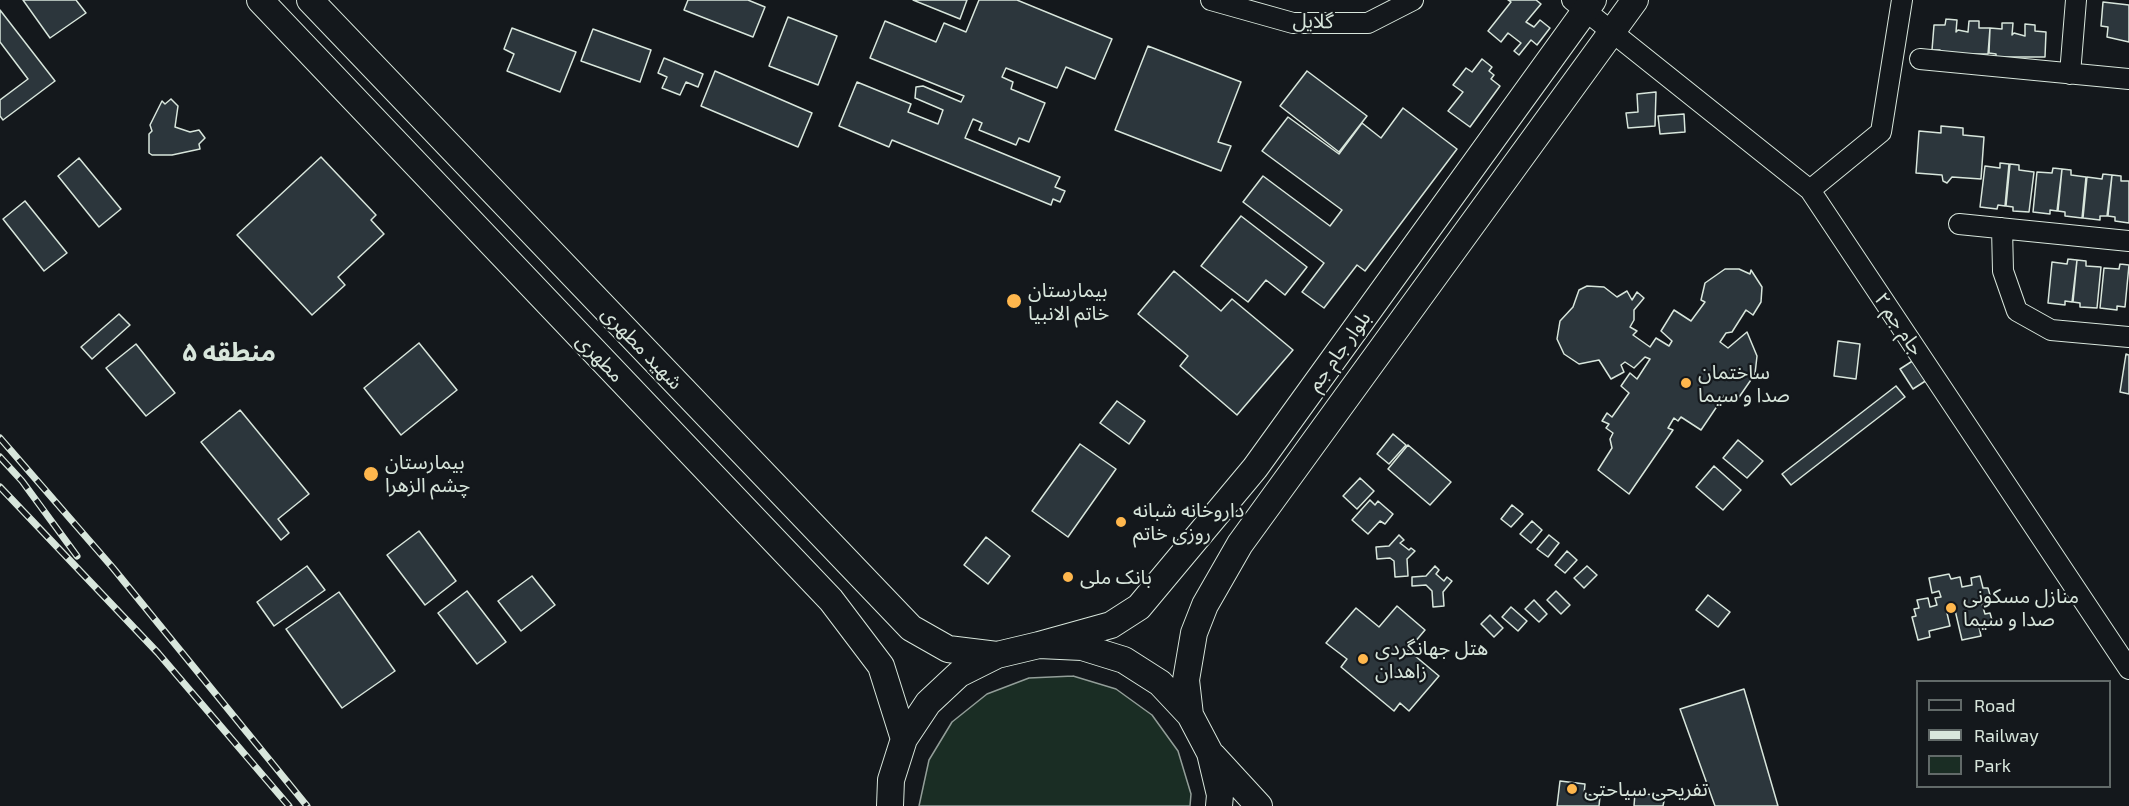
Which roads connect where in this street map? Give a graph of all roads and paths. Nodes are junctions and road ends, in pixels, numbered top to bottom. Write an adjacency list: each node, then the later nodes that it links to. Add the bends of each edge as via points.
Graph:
1 (260, 0): 22 (main road, مطهری, via 831,600 881,666)
2 (310, 0): 19 (main road, شهید مطهری, via 911,628 948,650)
3 (1211, 0): 4 (street, گلایل, via 1293,23 1368,23)
4 (1413, 0)
5 (1635, 0): 9 (main road, بلوار جام جم)
6 (1902, 0): 13 (street, via 1881,132)
7 (2076, 0): 11 (street)
8 (1583, 4): 9 (street, جام جم ۲); 18 (main road, بلوار جام جم, via 1255,468 1139,607 1111,625)
9 (1611, 31): 13 (street, جام جم ۲); 21 (main road, بلوار جام جم, via 1240,544 1205,605 1194,633 1186,680)
10 (1920, 59): 11 (street)
11 (2070, 74): 12 (street)
12 (2129, 79)
13 (1810, 190): 20 (street, جام جم ۲)
14 (1959, 224): 15 (street)
15 (2002, 228): 16 (street); 17 (street, via 2003,271 2018,311 2050,330)
16 (2129, 241)
17 (2129, 337)
18 (1039, 645): 19 (main road); 21 (main road, via 1082,647 1124,660 1160,683)
19 (998, 655): 22 (main road, via 959,674 928,703)
20 (2129, 669)
21 (1190, 715): 23 (main road)
22 (904, 739): 24 (main road, via 891,780)
23 (1210, 753): 25 (main road); 26 (main road)
24 (890, 806)
25 (1219, 806)
26 (1259, 806)

